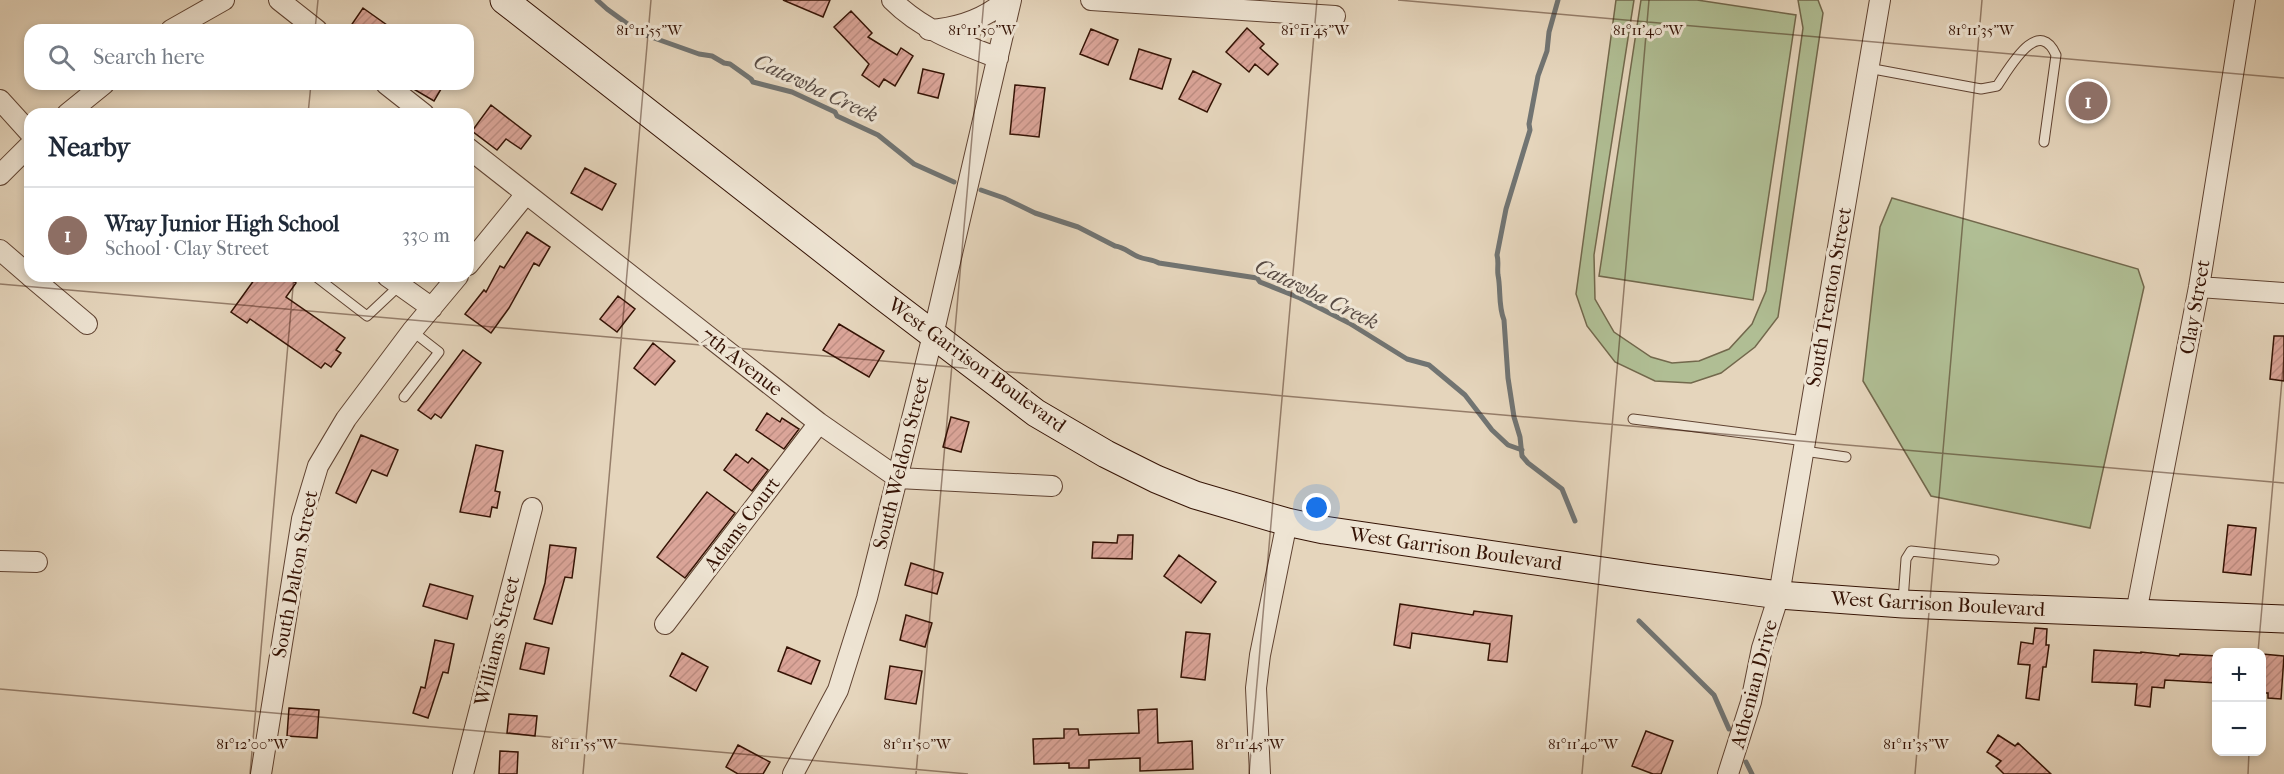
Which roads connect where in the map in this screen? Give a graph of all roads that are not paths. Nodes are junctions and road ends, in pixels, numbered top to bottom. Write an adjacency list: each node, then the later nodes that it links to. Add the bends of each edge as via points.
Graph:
1 (224, 0): 11 (street)
2 (279, 0): 12 (street)
3 (504, 0): 40 (main road, West Garrison Boulevard)
4 (892, 0): 13 (street)
5 (1006, 0): 13 (street, via 971,21)
6 (1011, 0): 14 (street, South Weldon Street)
7 (1091, 0): 10 (street)
8 (1880, 0): 15 (street, South Trenton Street)
9 (2246, 0): 35 (street, Clay Street)
10 (1335, 16)
11 (182, 24)
12 (309, 24)
13 (929, 30): 14 (street)
14 (998, 58): 40 (street, South Weldon Street)
15 (1868, 68): 22 (lane, via 1981,89 1997,86 2031,42 2044,41 2056,55); 44 (street, South Trenton Street)
16 (97, 90): 19 (street)
17 (394, 90): 20 (street)
18 (0, 100): 21 (street)
19 (74, 108)
20 (416, 108)
21 (24, 126)
22 (2044, 142)
23 (24, 151): 25 (street)
24 (474, 153): 26 (street, 7th Avenue)
25 (0, 175)
26 (526, 194): 28 (street); 43 (street, 7th Avenue)
27 (0, 250): 29 (street)
28 (474, 257)
29 (24, 271)
30 (37, 282): 38 (street)
31 (323, 282): 32 (lane, via 367,316)
32 (392, 282)
33 (397, 282): 37 (street)
34 (454, 282): 37 (street, South Dalton Street)
35 (2199, 287): 36 (street); 55 (street, Clay Street)
36 (2284, 293)
37 (432, 308): 39 (street, South Dalton Street)
38 (87, 324)
39 (412, 331): 41 (lane, via 439,352); 58 (street, South Dalton Street, via 346,419 318,466 302,519)
40 (933, 335): 46 (street, South Weldon Street); 49 (main road, West Garrison Boulevard, via 1036,413 1106,454 1195,495)
41 (404, 397)
42 (1633, 419): 44 (lane)
43 (819, 423): 46 (street, 7th Avenue); 57 (street, Adams Court)
44 (1804, 446): 45 (lane); 53 (street, South Trenton Street)
45 (1846, 457)
46 (898, 478): 47 (street); 60 (street, South Weldon Street, via 838,690)
47 (1052, 486)
48 (532, 508): 59 (street, Williams Street)
49 (1287, 522): 53 (main road, West Garrison Boulevard); 61 (street, via 1256,688)
50 (1994, 560): 54 (lane, via 1911,550 1906,559)
51 (0, 561): 52 (street)
52 (37, 562)
53 (1779, 595): 54 (main road, West Garrison Boulevard); 62 (street, Athenian Drive)
54 (1903, 604): 55 (main road, West Garrison Boulevard)
55 (2136, 613): 56 (main road, West Garrison Boulevard)
56 (2284, 619)
57 (665, 624)
58 (261, 774)
59 (463, 774)
60 (793, 774)
61 (1260, 774)
62 (1728, 774)

